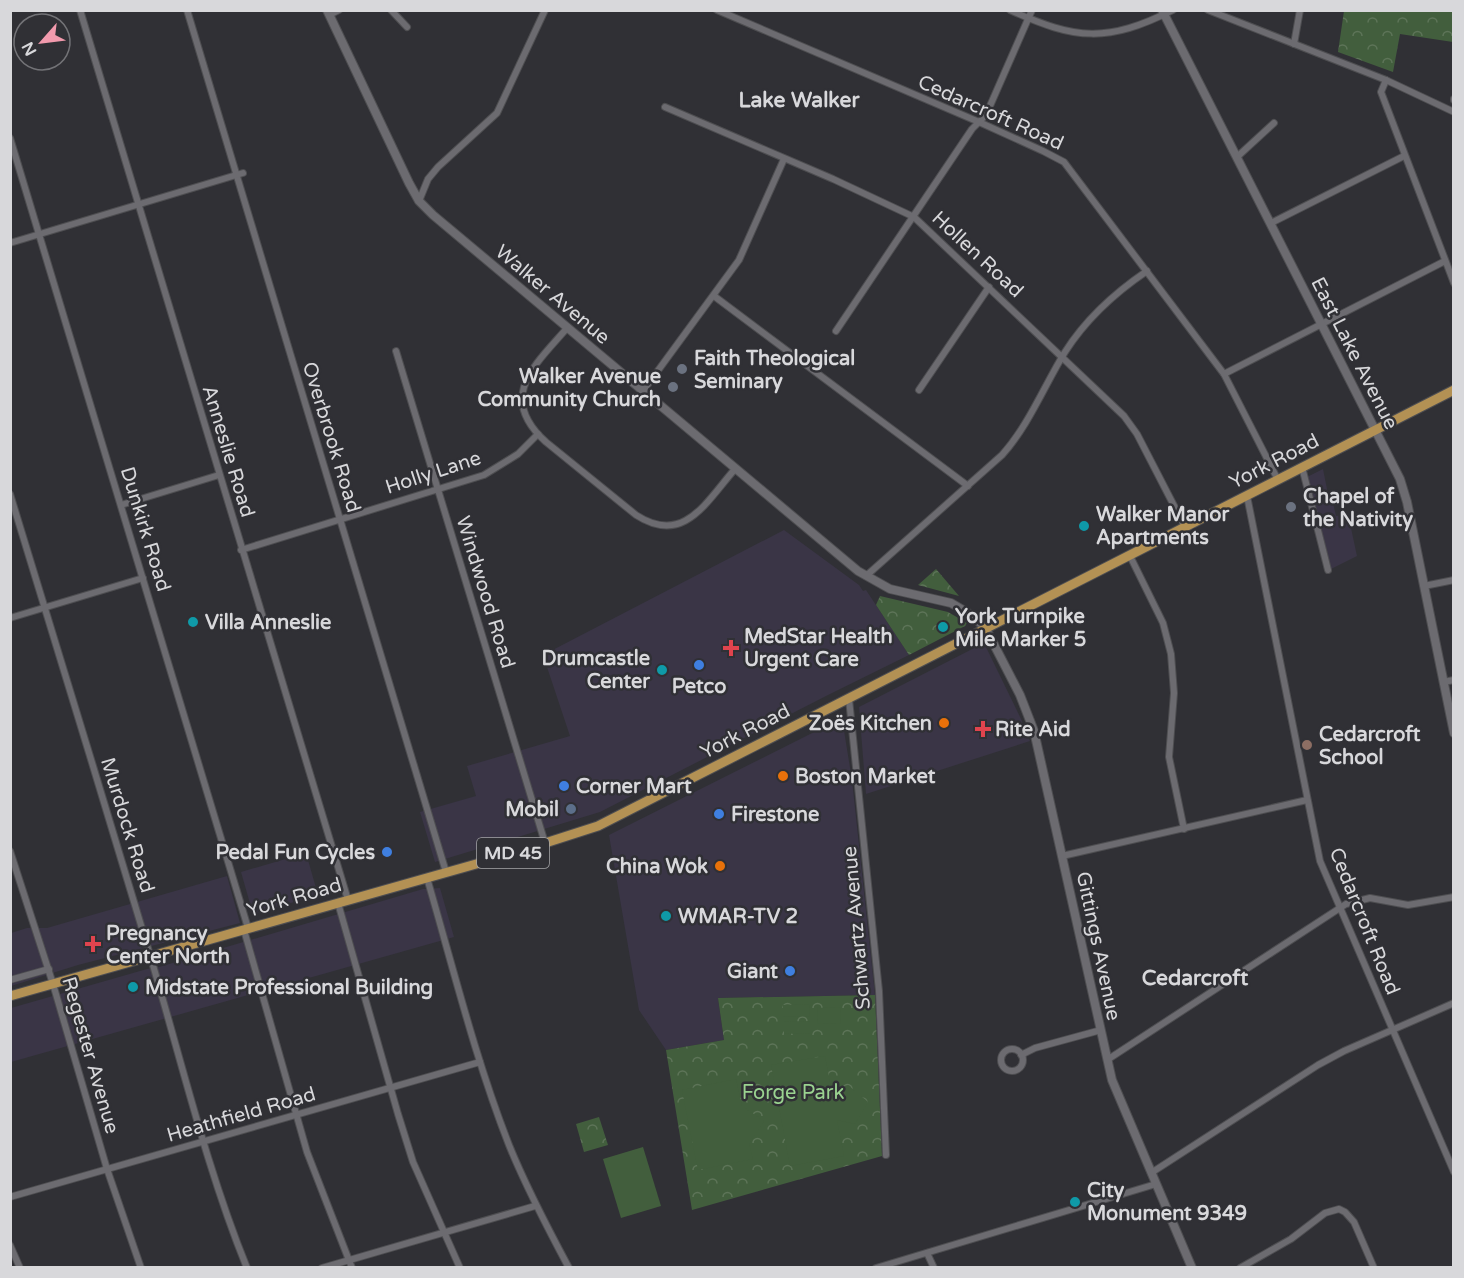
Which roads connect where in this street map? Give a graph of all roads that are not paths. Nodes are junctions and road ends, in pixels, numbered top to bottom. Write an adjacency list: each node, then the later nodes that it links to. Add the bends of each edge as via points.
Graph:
1 (80, 10): 29 (street, Anneslie Road)
2 (187, 10): 27 (street, Overbrook Road)
3 (339, 10): 12 (street)
4 (391, 10): 15 (street)
5 (544, 10): 28 (street, via 496,113 438,167 425,184)
6 (717, 10): 20 (street, Cedarcroft Road)
7 (1010, 10): 14 (street)
8 (1032, 10): 14 (street)
9 (1173, 10): 13 (street)
10 (1208, 10): 16 (street)
11 (1300, 10): 16 (street)
12 (328, 13): 28 (street, Walker Avenue)
13 (1163, 13): 14 (street, via 1116,32 1088,34 1059,30); 24 (street, East Lake Avenue)
14 (1028, 18): 20 (street, via 986,115)
15 (407, 27)
16 (1294, 44): 17 (street)
17 (1386, 80): 19 (street); 23 (street, via 1381,92)
18 (665, 107): 25 (street, Hollen Road)
19 (1454, 112)
20 (979, 122): 30 (street); 35 (street, Cedarcroft Road, via 1064,162)
21 (1274, 123): 24 (street)
22 (10, 138): 32 (street, Dunkirk Road)
23 (1404, 156): 31 (street); 34 (street)
24 (1237, 157): 31 (street, East Lake Avenue)
25 (784, 159): 30 (street, Hollen Road); 38 (street, via 746,248)
26 (243, 173): 27 (street)
27 (235, 175): 29 (street); 59 (street, Overbrook Road)
28 (419, 201): 40 (street, Walker Avenue)
29 (138, 205): 32 (street); 52 (street, Anneslie Road)
30 (914, 217): 37 (street, Hollen Road); 41 (street)
31 (1271, 223): 39 (street, East Lake Avenue)
32 (40, 234): 33 (street); 58 (street, Dunkirk Road)
33 (10, 243)
34 (1445, 261): 36 (street); 39 (street)
35 (1148, 271): 43 (street, via 1103,306); 44 (street, Cedarcroft Road)
36 (1454, 283)
37 (989, 287): 43 (street, Hollen Road); 45 (street)
38 (714, 296): 46 (street); 54 (street)
39 (1322, 324): 44 (street); 48 (street, East Lake Avenue)
40 (568, 327): 46 (street, Walker Avenue); 49 (street, via 536,365 522,391 525,414)
41 (836, 331)
42 (396, 351): 55 (street, Windwood Road)
43 (1062, 357): 54 (street, via 1012,443); 60 (street, Hollen Road, via 1134,429)
44 (1224, 374): 53 (street, Cedarcroft Road)
45 (919, 390)
46 (643, 392): 51 (street, Walker Avenue)
47 (1452, 395): 48 (main road, York Road)
48 (1376, 430): 50 (main road, York Road); 67 (street, East Lake Avenue, via 1404,492)
49 (538, 434): 51 (street, via 636,514 659,525 683,524 694,517); 55 (street, Holly Lane, via 518,454 484,475)
50 (1302, 467): 53 (main road, York Road); 63 (street)
51 (735, 469): 64 (street, Walker Avenue)
52 (219, 475): 58 (street); 61 (street, Anneslie Road)
53 (1278, 480): 57 (main road, York Road)
54 (968, 486): 64 (street)
55 (437, 489): 59 (street, Holly Lane); 77 (street, Windwood Road)
56 (10, 494): 68 (street, Murdock Road)
57 (1247, 496): 60 (main road, York Road); 75 (street, Cedarcroft Road)
58 (121, 505): 65 (street, Dunkirk Road)
59 (340, 520): 61 (street, Holly Lane); 80 (street, Overbrook Road)
60 (1185, 527): 62 (main road, York Road)
61 (242, 550): 85 (street, Anneslie Road)
62 (1130, 556): 70 (main road, York Road); 76 (street, via 1157,608 1171,654 1174,693 1169,757)
63 (1328, 570)
64 (866, 576): 70 (street, Walker Avenue, via 890,589 957,606)
65 (143, 578): 68 (street); 88 (street, Dunkirk Road)
66 (1454, 580): 67 (street)
67 (1424, 586): 72 (street, East Lake Avenue)
68 (45, 608): 69 (street); 89 (street, Murdock Road)
69 (10, 618)
70 (986, 629): 73 (main road, York Road); 79 (street, Gittings Avenue, via 1028,713)
71 (1454, 680): 72 (street)
72 (1443, 682): 74 (street, East Lake Avenue)
73 (849, 699): 77 (main road, York Road / MD 45, via 602,824); 103 (street, Schwartz Avenue, via 879,991)
74 (1454, 733)
75 (1307, 800): 76 (street); 87 (street, Cedarcroft Road, via 1320,861)
76 (1184, 829): 79 (street)
77 (545, 843): 80 (main road, York Road / MD 45)
78 (10, 851): 82 (street, Regester Avenue)
79 (1062, 856): 95 (street, Gittings Avenue)
80 (446, 872): 81 (main road, York Road / MD 45)
81 (427, 878): 85 (main road, York Road / MD 45); 99 (street)
82 (19, 879): 83 (street); 90 (street, Regester Avenue)
83 (10, 880)
84 (1454, 897): 87 (street, via 1408,905 1370,898)
85 (348, 900): 86 (main road, York Road / MD 45)
86 (338, 903): 88 (main road, York Road / MD 45); 100 (street)
87 (1340, 908): 96 (street, Cedarcroft Road); 98 (street)
88 (246, 929): 89 (main road, York Road / MD 45); 101 (street, Dunkirk Road)
89 (150, 956): 92 (main road, York Road / MD 45); 102 (street, Murdock Road)
90 (49, 969): 91 (street); 92 (street, Regester Avenue)
91 (10, 980)
92 (53, 984): 93 (main road, York Road / MD 45); 104 (street, Regester Avenue)
93 (10, 996)
94 (1454, 1003): 96 (street)
95 (1101, 1030): 97 (street); 98 (street, Gittings Avenue)
96 (1392, 1030): 105 (street, Cedarcroft Road); 106 (street, via 1318,1065)
97 (1021, 1055)
98 (1107, 1060): 106 (street, Gittings Avenue)
99 (480, 1062): 100 (street, Heathfield Road); 109 (street, via 508,1143)
100 (390, 1088): 101 (street, Heathfield Road); 110 (street, via 413,1162)
101 (296, 1115): 102 (street, Heathfield Road); 113 (street, Dunkirk Road)
102 (204, 1141): 104 (street, Heathfield Road); 116 (street, Murdock Road)
103 (886, 1155)
104 (107, 1169): 108 (street, Heathfield Road); 115 (street, Regester Avenue)
105 (1454, 1172)
106 (1152, 1173): 107 (street, Gittings Avenue)
107 (1156, 1184): 112 (street); 123 (street, Gittings Avenue)
108 (10, 1197)
109 (536, 1206): 110 (street); 120 (street)
110 (444, 1234): 113 (street); 119 (street)
111 (10, 1245): 114 (street)
112 (927, 1253): 121 (street); 122 (street)
113 (349, 1260): 117 (street); 118 (street, Dunkirk Road)
114 (20, 1268)
115 (141, 1268)
116 (247, 1268)
117 (322, 1268)
118 (352, 1268)
119 (460, 1268)
120 (569, 1268)
121 (876, 1268)
122 (933, 1268)
123 (1192, 1268)
124 (1240, 1268): 125 (street, via 1291,1239 1325,1213 1339,1209 1354,1222)
125 (1374, 1268)

